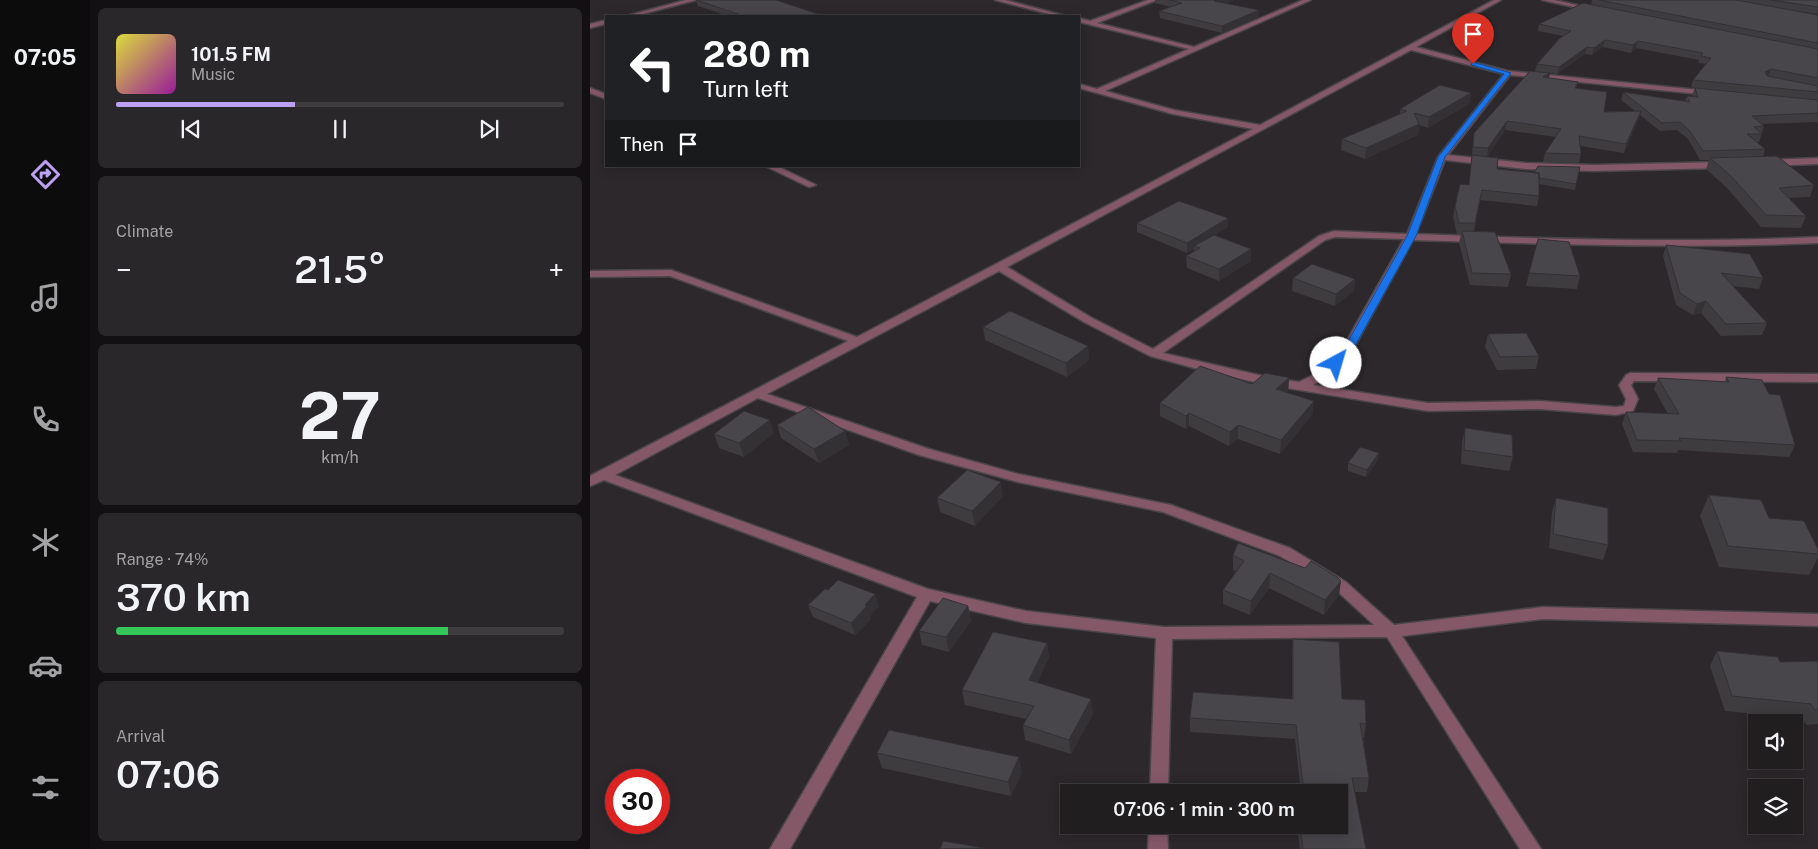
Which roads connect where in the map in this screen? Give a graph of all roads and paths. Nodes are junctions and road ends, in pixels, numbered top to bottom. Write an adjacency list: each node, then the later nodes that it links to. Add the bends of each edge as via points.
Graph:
1 (668, 0): 8 (street)
2 (694, 0): 8 (street)
3 (998, 0): 11 (street)
4 (1154, 0): 14 (street)
5 (1308, 0): 17 (street)
6 (1498, 0): 16 (street)
7 (1545, 0): 9 (street)
8 (680, 3): 10 (street)
9 (1600, 10)
10 (633, 15)
11 (1059, 15)
12 (1080, 20): 14 (street)
13 (605, 22): 15 (street)
14 (1090, 23): 17 (street)
15 (590, 26)
16 (1412, 48): 18 (street); 24 (street)
17 (1194, 49): 21 (street)
18 (1508, 73): 22 (street); 25 (street)
19 (1080, 86): 21 (street)
20 (590, 90): 23 (street)
21 (1098, 91): 24 (street, via 1173,112)
22 (1722, 94)
23 (605, 97)
24 (1261, 128): 33 (street)
25 (1442, 157): 28 (street, via 1526,166 1594,168); 31 (street)
26 (1818, 161): 27 (street)
27 (1759, 163)
28 (1729, 164)
29 (771, 167): 30 (street)
30 (812, 185)
31 (1411, 236): 32 (street, via 1624,244); 36 (street, via 1345,233 1322,238); 38 (street, via 1346,353 1325,373)
32 (1818, 240)
33 (999, 266): 35 (street); 36 (street, via 1088,320)
34 (590, 274): 35 (street, via 671,273)
35 (858, 341): 39 (street)
36 (1154, 354): 38 (street)
37 (1818, 378): 38 (street, via 1630,377 1625,384 1632,399 1629,408 1616,411 1540,405 1428,407)
38 (1301, 386)
39 (756, 394): 40 (street); 43 (street, via 924,452 1018,478 1166,508 1285,552 1341,586)
40 (596, 478): 41 (street)
41 (926, 594): 44 (street, via 1026,617); 47 (street)
42 (1818, 620): 43 (street, via 1543,613)
43 (1390, 631): 44 (street); 49 (street)
44 (1164, 633): 45 (street)
45 (1159, 784)
46 (1158, 834): 48 (street)
47 (780, 849)
48 (1158, 849)
49 (1531, 849)

